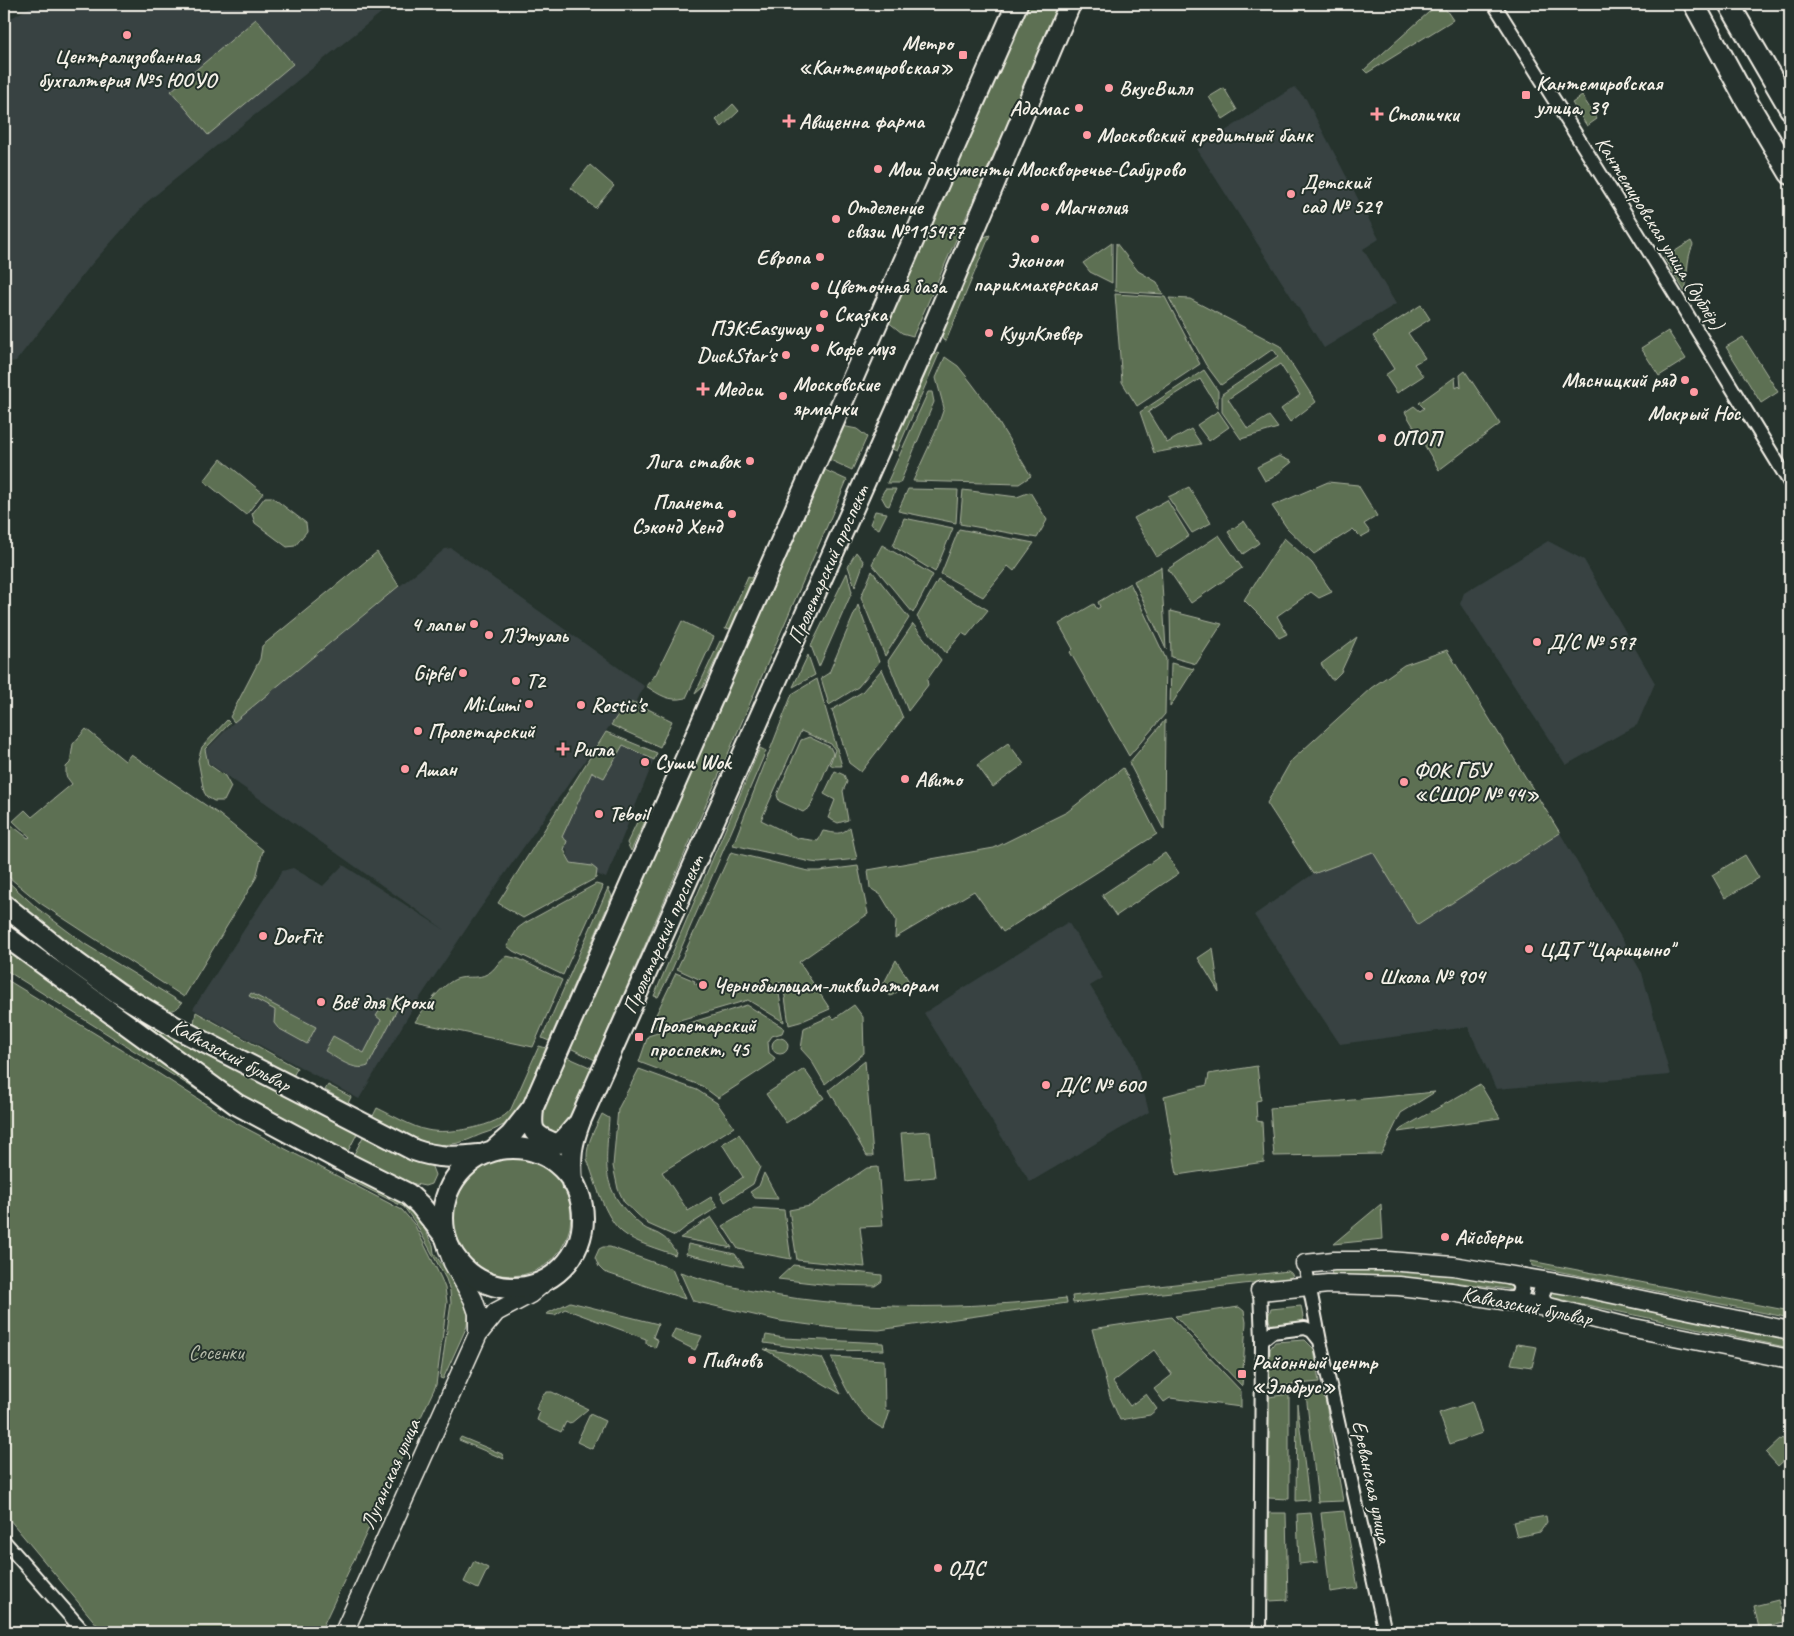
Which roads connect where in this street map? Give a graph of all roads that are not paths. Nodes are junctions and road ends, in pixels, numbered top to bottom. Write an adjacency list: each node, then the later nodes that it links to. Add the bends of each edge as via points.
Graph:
1 (1017, 4): 13 (main road, Пролетарский проспект)
2 (1070, 4): 14 (main road, Пролетарский проспект, via 926,342)
3 (1494, 4): 10 (street, Кантемировская улица (дублёр))
4 (1686, 4): 7 (main road)
5 (1694, 4): 7 (main road)
6 (1729, 4): 8 (main road)
7 (1745, 98): 9 (main road)
8 (1790, 109)
9 (1790, 174)
10 (1790, 483)
11 (4, 905): 15 (main road, Кавказский бульвар, via 67,956 175,1027 414,1150 455,1158)
12 (4, 934): 17 (main road, Кавказский бульвар, via 236,1104 408,1194 420,1205)
13 (533, 1107): 14 (main road, Пролетарский проспект, via 534,1132 554,1144 564,1140); 15 (main road, Пролетарский проспект, via 511,1135)
14 (580, 1121): 16 (main road, Пролетарский проспект, via 572,1142)
15 (487, 1152): 16 (main road, via 517,1149 534,1153 553,1164); 17 (main road, via 466,1165 451,1186 442,1218)
16 (572, 1182): 21 (main road, via 582,1202 583,1229 579,1245 566,1266)
17 (446, 1242): 21 (main road, via 470,1270 488,1281 515,1288); 27 (main road, Луганская улица, via 453,1263 473,1299 478,1314)
18 (1305, 1264): 19 (main road, Кавказский бульвар, via 1388,1261 1453,1266); 22 (street, Ереванская улица)
19 (1510, 1276): 20 (main road, Кавказский бульвар); 24 (street, via 1518,1280 1522,1288 1516,1300)
20 (1555, 1282): 25 (street, via 1546,1284 1541,1296 1544,1304); 26 (main road, Кавказский бульвар)
21 (542, 1284): 27 (main road, Луганская улица, via 496,1312)
22 (1310, 1286): 23 (main road, Кавказский бульвар); 24 (main road, Кавказский бульвар, via 1398,1286); 29 (street, Ереванская улица)
23 (1260, 1291): 28 (street)
24 (1507, 1301): 25 (main road, Кавказский бульвар)
25 (1552, 1308): 30 (main road, Кавказский бульвар, via 1624,1326)
26 (1790, 1331)
27 (478, 1334): 33 (main road, Луганская улица)
28 (1262, 1340): 29 (street, via 1272,1332 1305,1328); 34 (street)
29 (1320, 1341): 35 (street, Ереванская улица)
30 (1790, 1359)
31 (4, 1541): 32 (street)
32 (84, 1632)
33 (344, 1632)
34 (1260, 1632)
35 (1385, 1632)

